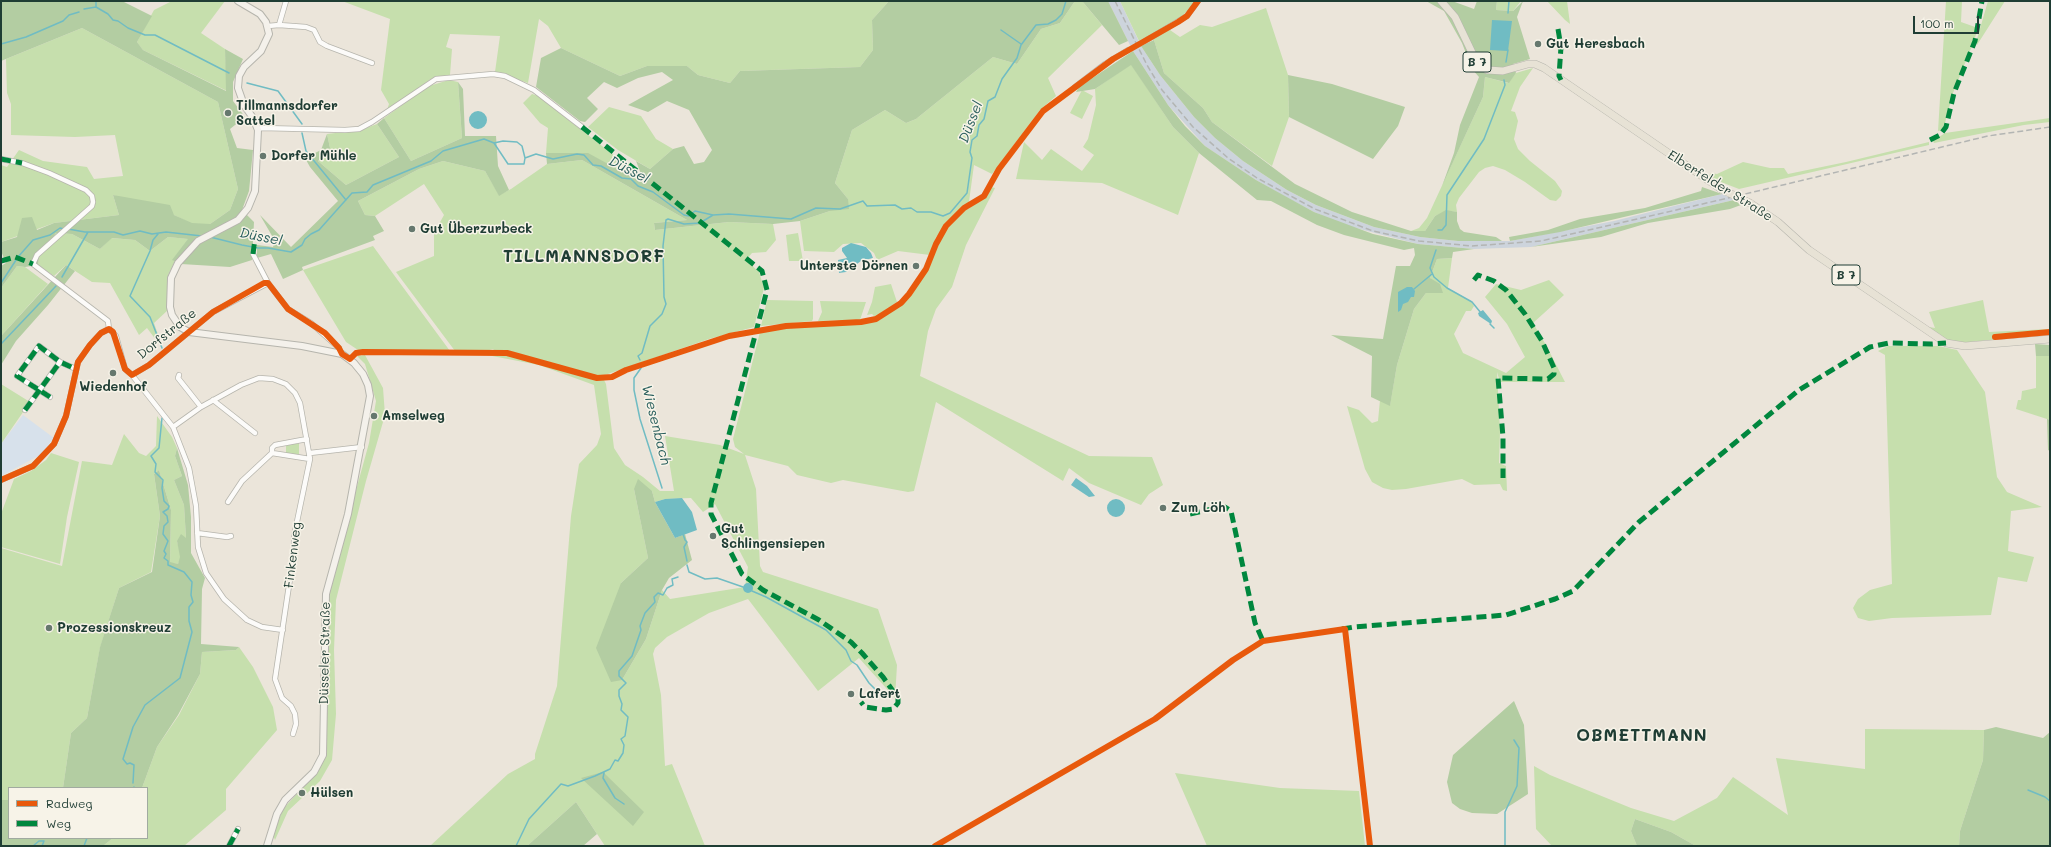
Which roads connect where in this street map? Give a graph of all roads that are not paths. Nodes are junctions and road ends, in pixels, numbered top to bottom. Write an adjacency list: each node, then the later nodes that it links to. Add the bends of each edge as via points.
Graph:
1 (238, 1): 6 (main road, via 260,14)
2 (286, 1): 5 (street)
3 (1198, 1): 7 (street, via 1187,16)
4 (1441, 1): 18 (main road, Elberfelder Straße / B 7, bridge, via 1455,17 1477,63 1482,67 1503,71 1535,64 1544,68 1721,188 1778,222 1809,250 1946,343 1965,346)
5 (279, 25): 6 (street); 9 (street, via 314,30 320,42 327,46)
6 (268, 26): 12 (main road, via 266,43 239,76 238,88)
7 (1145, 41)
8 (1128, 50): 10 (street)
9 (372, 63)
10 (1075, 87)
11 (582, 127): 12 (street, via 534,90 506,76 493,74 436,79 359,129)
12 (258, 130): 17 (main road, via 257,179 253,200 238,220 198,241 178,263 171,278 172,315 180,327)
13 (1, 158): 16 (street, Dorfstraße, via 22,163 86,190 92,196 92,206 37,255 33,264 108,321)
14 (254, 254): 15 (street)
15 (268, 283): 17 (street, Dorfstraße, via 212,312); 19 (street, via 288,309 316,326)
16 (109, 329): 21 (street, via 101,333 90,345 80,358); 22 (street, Dorfstraße, via 116,336 125,369)
17 (189, 332): 22 (street, Dorfstraße, via 149,365); 32 (main road, Düsseler Straße, via 302,346 332,352 350,359 363,374 370,391)
18 (2050, 339)
19 (339, 348)
20 (60, 362): 21 (street); 24 (street); 24 (street, via 39,346 18,376)
21 (76, 369): 36 (street, via 68,410 54,444 33,466)
22 (132, 374): 29 (street, Dorfstraße)
23 (179, 375): 27 (street, via 178,378)
24 (39, 390): 25 (street); 28 (street)
25 (50, 397)
26 (213, 400): 27 (street, Finkenweg); 30 (street); 31 (street, Finkenweg, via 253,380 264,378 281,382 292,390 300,402)
27 (201, 407): 29 (street, Finkenweg)
28 (25, 410)
29 (173, 427): 38 (street, Dorfstraße, via 189,468 196,506)
30 (255, 433)
31 (307, 439): 33 (street, via 274,445); 34 (street, Finkenweg)
32 (362, 447): 34 (street); 44 (main road, Düsseler Straße, via 348,514 326,594 323,755 314,772 285,800)
33 (272, 453): 35 (street); 37 (street, via 242,481)
34 (310, 453): 35 (street, Finkenweg)
35 (310, 459): 40 (street, Finkenweg, via 294,536)
36 (1, 480)
37 (228, 502)
38 (197, 533): 39 (street, via 227,538); 40 (street, Dorfstraße, via 201,562 224,600 247,620 262,627)
39 (231, 536)
40 (283, 630): 41 (street, Finkenweg, via 276,683 282,698 295,714 296,724)
41 (292, 734)
42 (238, 829): 43 (street)
43 (229, 846)
44 (267, 846)

